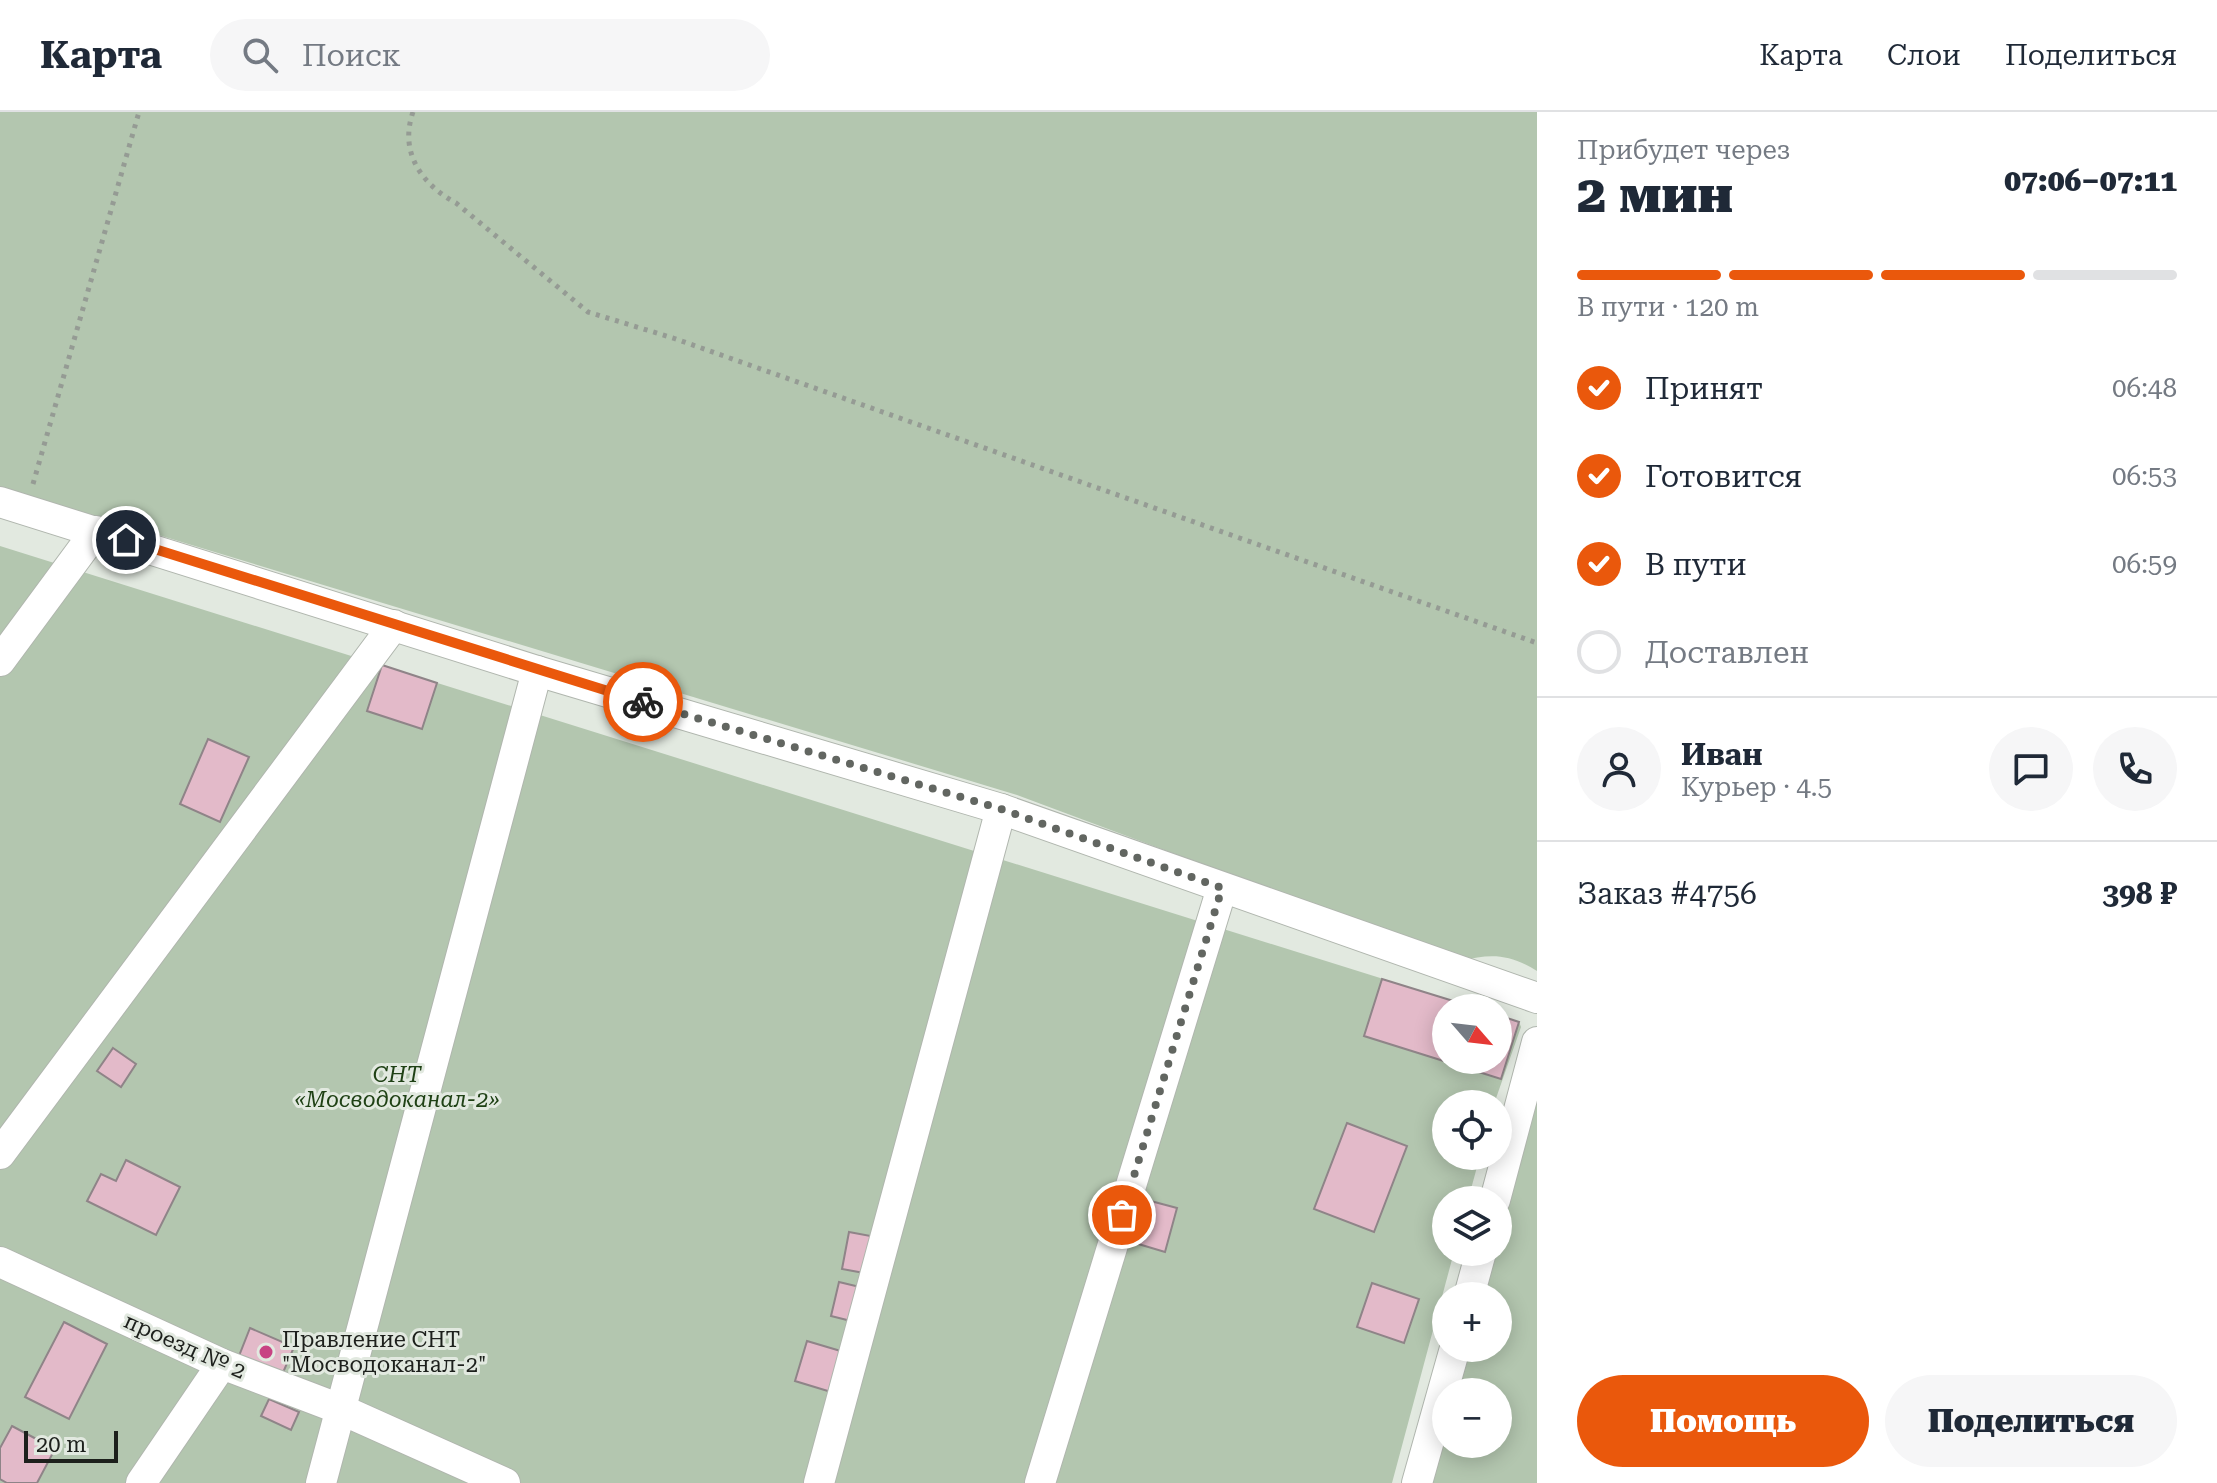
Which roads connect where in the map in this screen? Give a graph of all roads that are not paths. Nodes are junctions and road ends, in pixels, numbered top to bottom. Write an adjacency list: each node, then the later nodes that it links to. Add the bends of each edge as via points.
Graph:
1 (13, 506): 2 (street)
2 (96, 531): 3 (street); 4 (street)
3 (394, 625): 5 (street); 10 (street)
4 (0, 661)
5 (537, 671): 6 (street); 15 (street)
6 (1001, 809): 7 (street); 19 (street)
7 (1222, 888): 8 (street); 20 (street)
8 (1537, 998)
9 (1537, 1042): 11 (street)
10 (0, 1154)
11 (1499, 1186)
12 (0, 1262): 14 (street, проезд № 2)
13 (1451, 1362): 21 (street)
14 (222, 1364): 15 (street, проезд № 2); 16 (street)
15 (340, 1409): 17 (street); 18 (street, проезд № 2)
16 (141, 1483)
17 (321, 1483)
18 (505, 1483)
19 (819, 1483)
20 (1040, 1483)
21 (1417, 1483)

